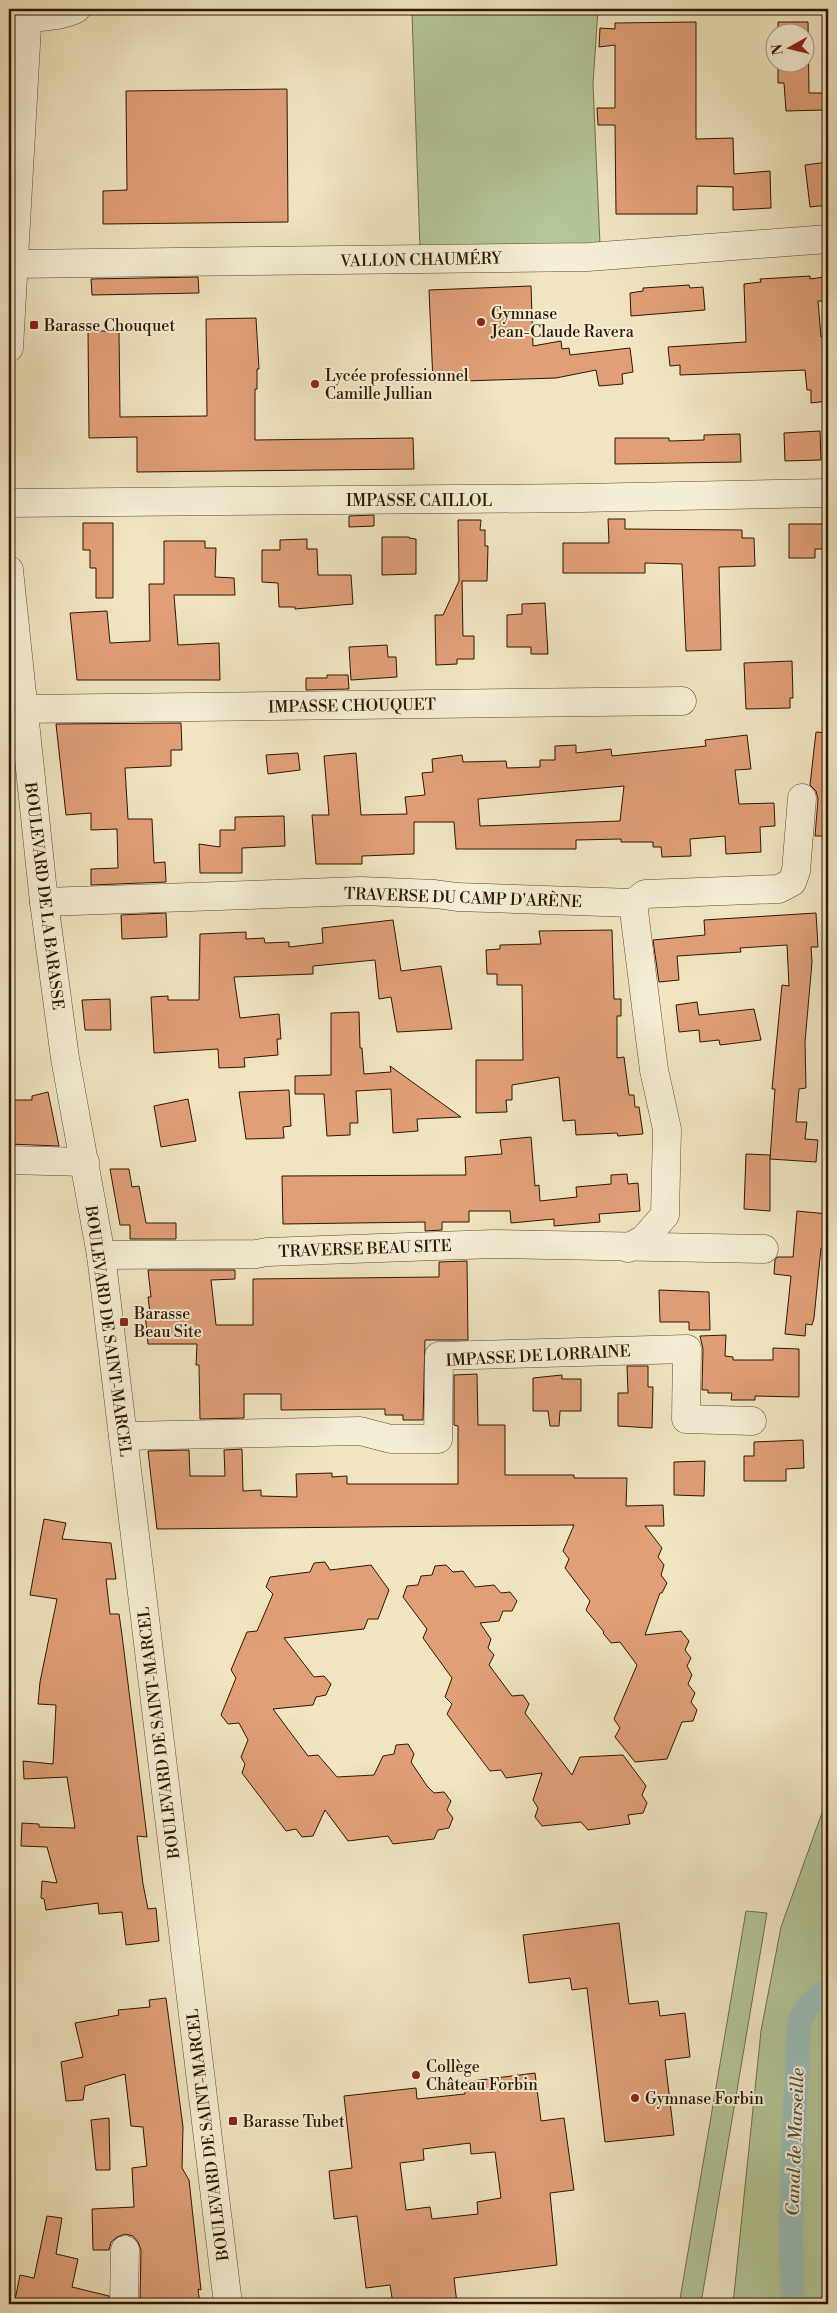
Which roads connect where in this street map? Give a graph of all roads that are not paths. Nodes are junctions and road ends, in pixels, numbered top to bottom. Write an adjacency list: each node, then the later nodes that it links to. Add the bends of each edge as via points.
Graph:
1 (76, 9): 2 (street, via 66,15)
2 (28, 14): 4 (street)
3 (828, 239): 4 (street, VALLON CHAUMÉRY, via 588,257)
4 (13, 264): 5 (street)
5 (9, 348)
6 (828, 493): 7 (street, IMPASSE CAILLOL)
7 (9, 503)
8 (9, 570): 10 (street, BOULEVARD DE LA BARASSE)
9 (682, 700): 10 (street, IMPASSE CHOUQUET)
10 (22, 709): 12 (street, BOULEVARD DE LA BARASSE)
11 (802, 798): 13 (street, TRAVERSE DU CAMP D'ARÈNE, via 796,871 792,882 779,889 645,894)
12 (44, 902): 13 (street, TRAVERSE DU CAMP D'ARÈNE, via 361,891); 15 (street, BOULEVARD DE LA BARASSE, via 65,1058)
13 (633, 903): 16 (street, via 654,1070 667,1129 665,1215 644,1239)
14 (9, 1160): 15 (street)
15 (85, 1162): 18 (street, BOULEVARD DE SAINT-MARCEL)
16 (628, 1248): 17 (street, TRAVERSE BEAU SITE); 18 (street, TRAVERSE BEAU SITE, via 494,1244 256,1254)
17 (764, 1249)
18 (101, 1255): 20 (street, BOULEVARD DE SAINT-MARCEL)
19 (752, 1421): 20 (street, IMPASSE DE LORRAINE, via 686,1418 687,1349 439,1356 438,1439 391,1439 360,1431)
20 (123, 1436): 23 (street, BOULEVARD DE SAINT-MARCEL)
21 (125, 2250): 22 (street)
22 (124, 2304)
23 (228, 2304)

